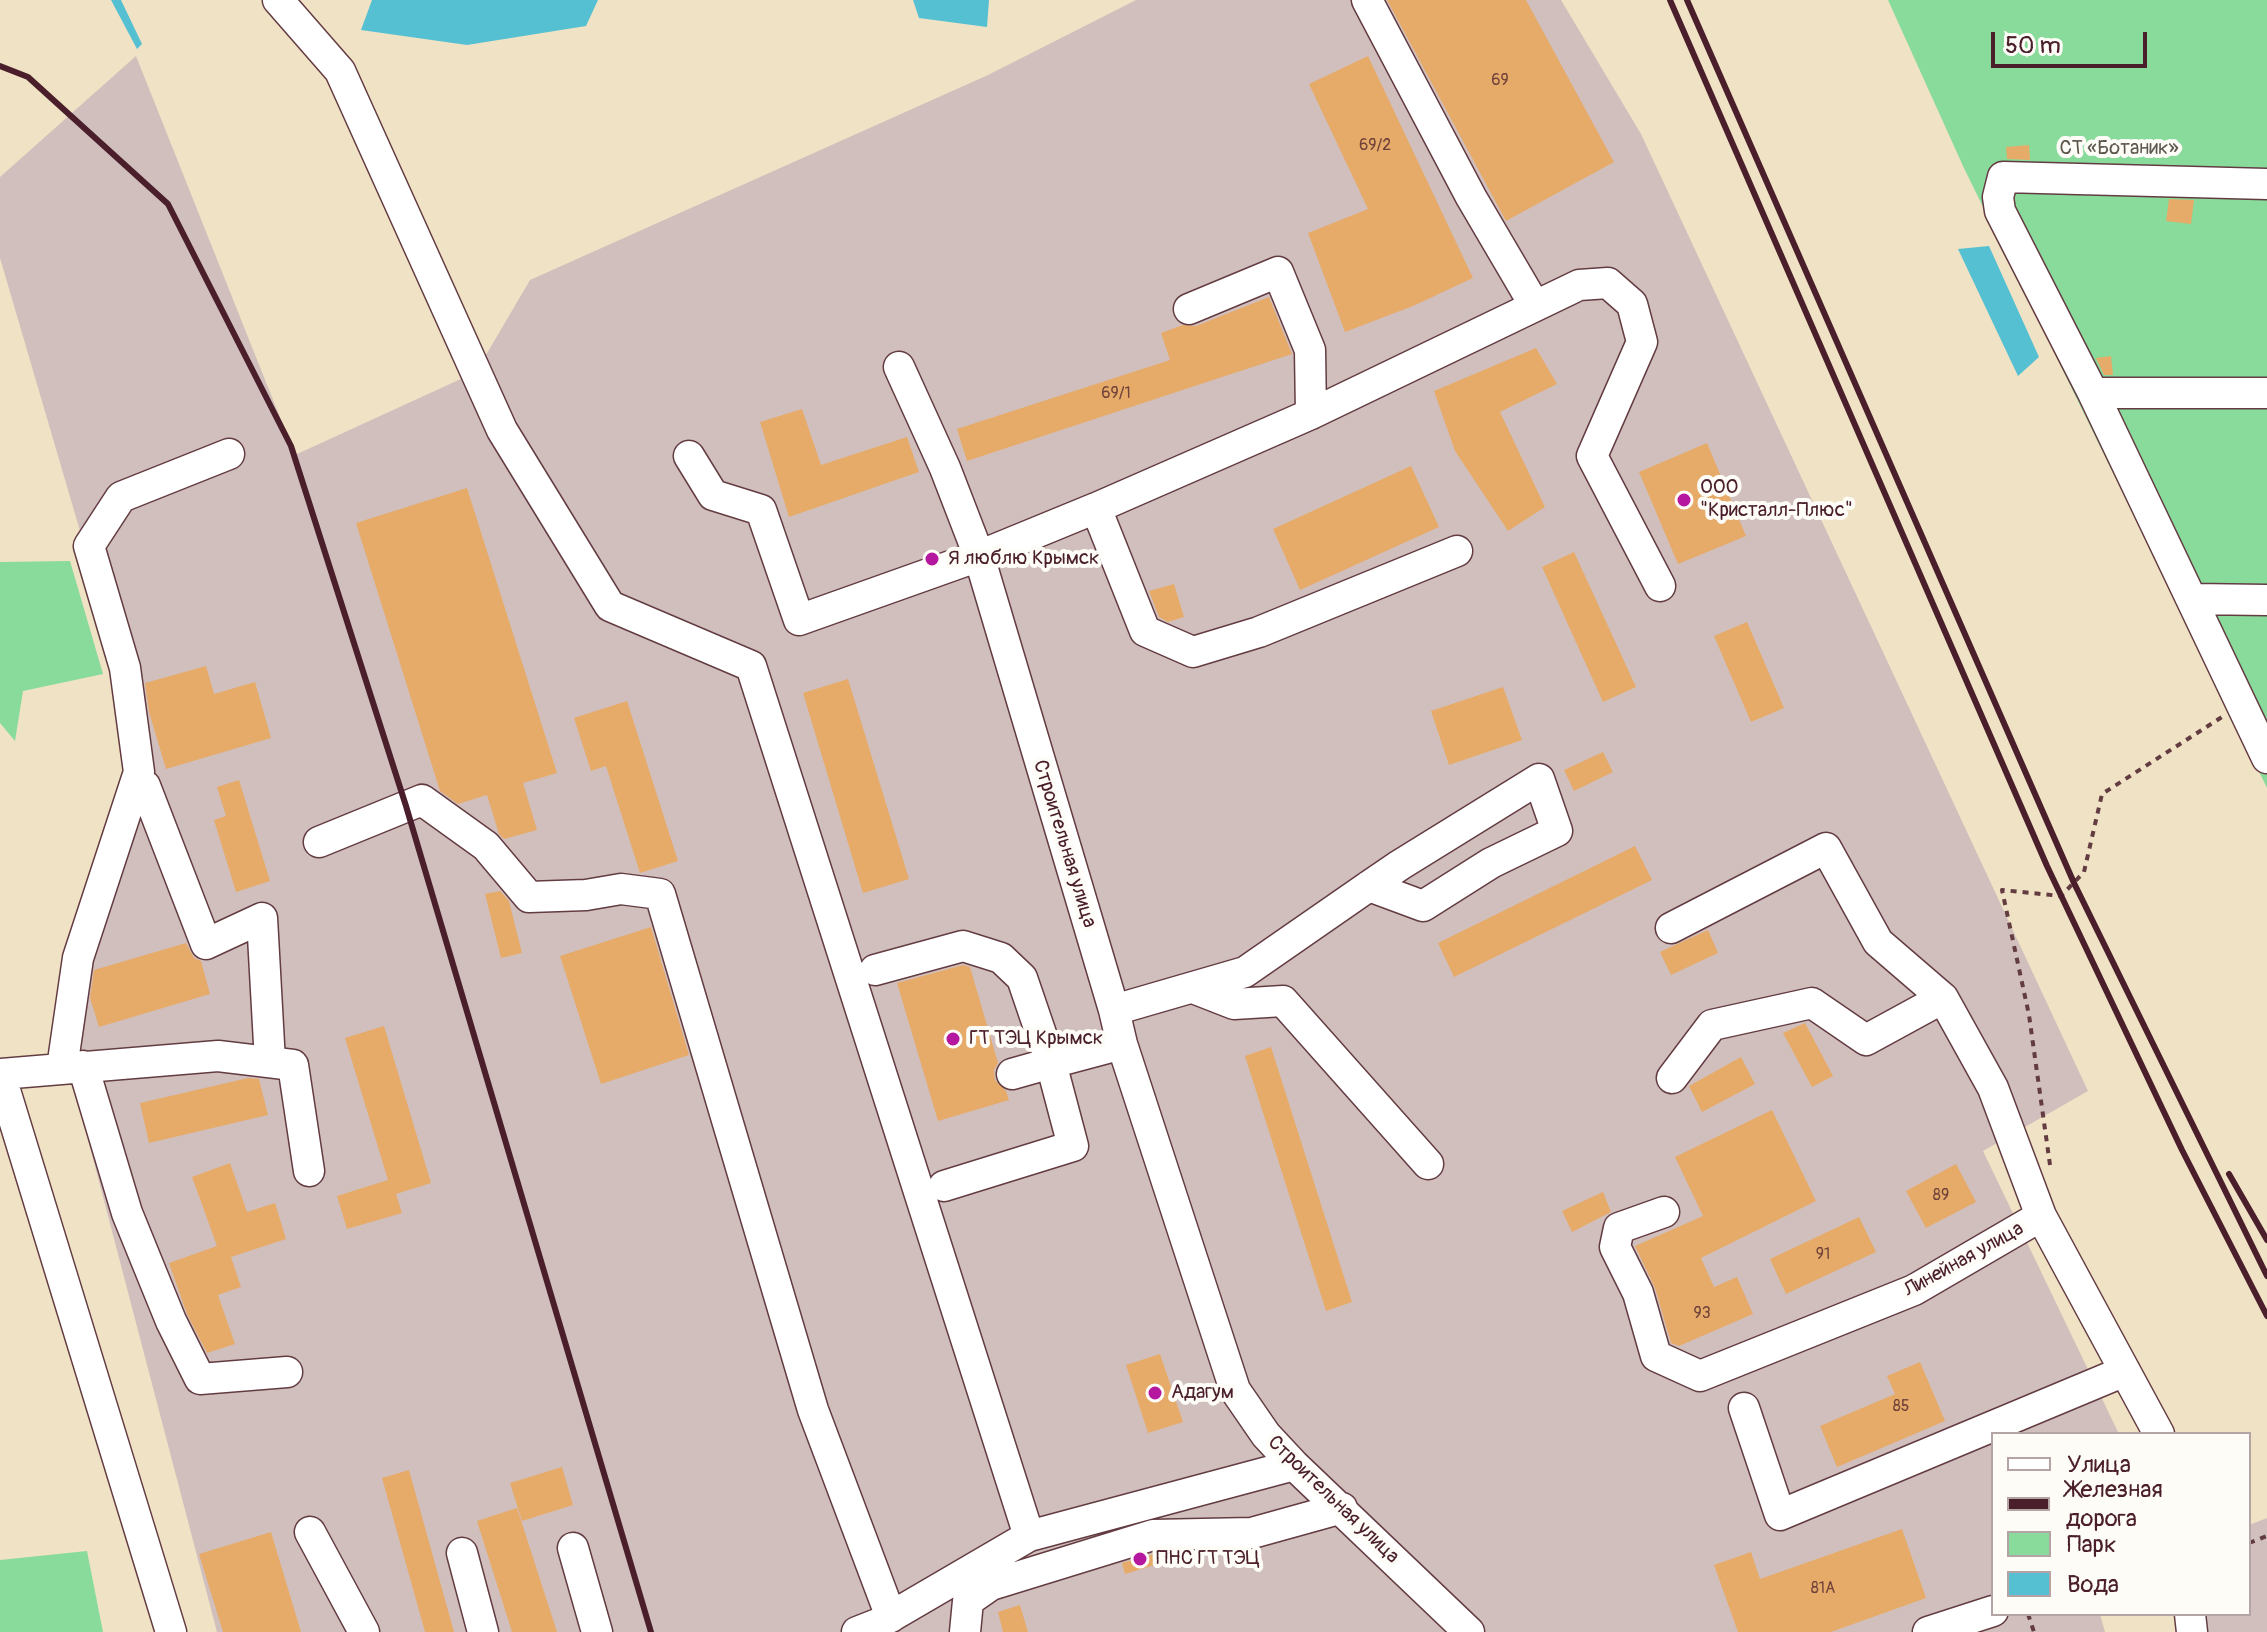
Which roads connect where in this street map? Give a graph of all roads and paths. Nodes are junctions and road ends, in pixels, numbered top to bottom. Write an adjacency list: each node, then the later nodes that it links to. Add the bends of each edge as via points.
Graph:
1 (278, 0): 48 (street, via 340,71 502,430 610,606 751,666)
2 (1367, 0): 4 (street)
3 (2267, 184): 7 (street, via 2003,177 2000,211)
4 (1535, 306): 9 (street); 15 (street, via 1579,285 1608,283 1632,304 1642,342 1592,456)
5 (1189, 309): 9 (street, via 1278,272 1310,350)
6 (899, 367): 14 (street, Строительная улица)
7 (2093, 393): 8 (street); 16 (street)
8 (2267, 393)
9 (1311, 414): 12 (street)
10 (229, 454): 20 (street, via 121,497 89,546 125,668 139,772)
11 (689, 456): 14 (street, via 713,495 761,510 799,620)
12 (1096, 508): 13 (street, via 1145,631 1193,652 1259,632); 14 (street)
13 (1457, 551)
14 (979, 556): 27 (street, Строительная улица)
15 (1660, 586)
16 (2193, 599): 17 (street); 18 (street)
17 (2267, 600)
18 (2241, 705): 19 (street); 36 (path, via 2102,794 2084,872 2061,896 2002,890 2029,1015)
19 (2267, 758)
20 (136, 783): 29 (street, via 145,786 206,944 262,918); 31 (street, via 78,958)
21 (319, 842): 52 (street, via 422,800 486,846 529,897 621,889 660,894 813,1410)
22 (1369, 886): 22 (street, via 1400,865 1539,779 1557,831 1491,863 1423,906); 25 (street, via 1245,972)
23 (1671, 928): 26 (street, via 1826,848 1878,942)
24 (875, 970): 30 (street, via 963,946 1001,958 1022,978)
25 (1193, 988): 27 (street); 35 (street, via 1234,1004 1283,1001)
26 (1943, 998): 34 (street, via 1866,1040 1812,1003 1712,1025); 40 (street, via 1993,1088)
27 (1114, 1010): 28 (street, Строительная улица)
28 (1122, 1044): 30 (street); 45 (street, Строительная улица, via 1235,1390)
29 (270, 1062): 31 (street, via 218,1056); 37 (street, via 293,1065)
30 (1051, 1063): 33 (street); 38 (street, via 1073,1146)
31 (73, 1067): 32 (street); 42 (street, via 127,1213 200,1379)
32 (1, 1074): 53 (street)
33 (1012, 1074)
34 (1672, 1078)
35 (1428, 1164)
36 (2051, 1167)
37 (309, 1171)
38 (944, 1186)
39 (1664, 1212): 40 (street, Линейная улица, via 1619,1228 1615,1247 1638,1293 1656,1356 1700,1376 1914,1290)
40 (2041, 1216): 41 (street, Линейная улица)
41 (2125, 1371): 43 (street, via 1780,1515); 44 (street, Линейная улица)
42 (287, 1372)
43 (1744, 1408)
44 (2158, 1432)
45 (1294, 1465): 46 (street, Строительная улица); 48 (street)
46 (1342, 1508): 58 (street, via 1252,1533 1153,1535 991,1585 968,1601); 59 (street, Строительная улица)
47 (310, 1532): 54 (street)
48 (1029, 1536): 52 (street)
49 (573, 1548): 56 (street)
50 (462, 1553): 55 (street)
51 (1991, 1612): 60 (street)
52 (891, 1617): 57 (street)
53 (171, 1632)
54 (364, 1632)
55 (483, 1632)
56 (597, 1632)
57 (857, 1632)
58 (965, 1632)
59 (1469, 1632)
60 (1928, 1632)

